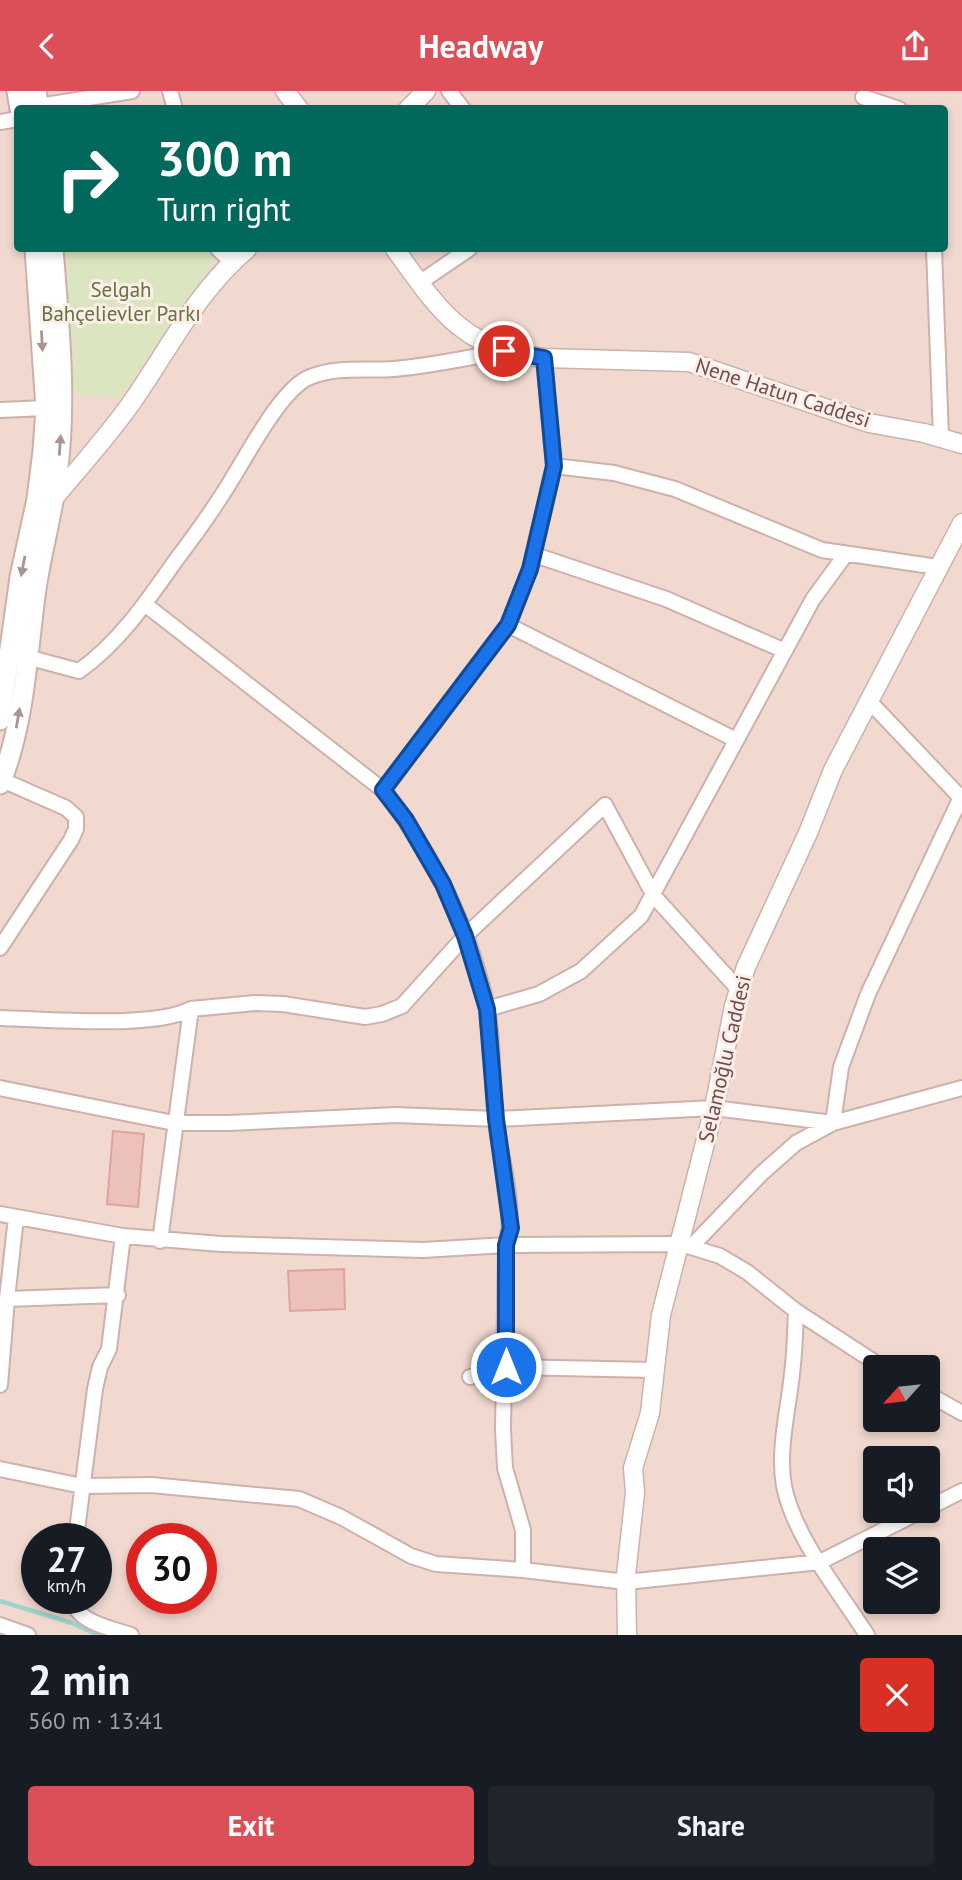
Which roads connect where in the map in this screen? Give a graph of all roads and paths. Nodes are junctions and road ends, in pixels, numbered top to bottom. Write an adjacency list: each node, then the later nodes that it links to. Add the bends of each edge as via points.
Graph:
1 (18, 91): 6 (main road)
2 (132, 91): 6 (street)
3 (426, 91): 7 (street)
4 (449, 91): 8 (street)
5 (861, 99): 9 (street)
6 (34, 104)
7 (412, 105)
8 (460, 105)
9 (884, 105)
10 (35, 252): 21 (main road, one-way to 21)
11 (53, 252): 26 (main road, one-way to 11, via 61,408)
12 (221, 252): 17 (street)
13 (244, 252): 17 (street)
14 (397, 252): 18 (street, Nene Hatun Caddesi)
15 (465, 252): 18 (street)
16 (934, 252): 23 (street)
17 (232, 262): 26 (street, via 193,307 131,403)
18 (419, 283): 19 (street, Nene Hatun Caddesi, via 464,332)
19 (504, 351): 20 (street, Nene Hatun Caddesi); 31 (street, via 307,377 289,392 266,424)
20 (544, 358): 23 (street, Nene Hatun Caddesi, via 689,362 869,423); 25 (street)
21 (46, 408): 22 (street); 36 (main road, one-way to 36, via 40,474)
22 (0, 410)
23 (941, 437): 24 (street, Nene Hatun Caddesi)
24 (962, 444)
25 (554, 466): 28 (street, via 614,473 675,489 822,550); 29 (street)
26 (54, 498): 34 (main road)
27 (962, 523): 30 (street, Selamoğlu Caddesi)
28 (846, 554): 30 (street); 33 (street)
29 (535, 555): 32 (street); 33 (street, via 666,599)
30 (938, 566): 35 (street, Selamoğlu Caddesi)
31 (146, 605): 34 (street, via 79,671); 39 (street)
32 (508, 625): 37 (street); 39 (street)
33 (785, 651): 37 (street)
34 (27, 657): 38 (main road, one-way to 34)
35 (870, 702): 40 (street); 44 (street, Selamoğlu Caddesi, via 833,770)
36 (0, 720)
37 (736, 740): 41 (street)
38 (1, 782): 43 (street, via 66,808 76,817 76,829)
39 (383, 790): 42 (street, via 443,884)
40 (962, 797): 53 (street, via 868,994 841,1067)
41 (653, 896): 42 (street, via 606,806); 44 (street); 46 (street, via 641,916 580,971 539,994)
42 (465, 936): 45 (street, via 402,1006 382,1014 365,1017 255,1003); 46 (street)
43 (0, 948)
44 (739, 990): 50 (street, Selamoğlu Caddesi)
45 (191, 1009): 47 (street, via 167,1018 129,1020); 52 (street)
46 (487, 1009): 51 (street)
47 (0, 1018)
48 (0, 1088): 52 (street)
49 (962, 1088): 53 (street)
50 (714, 1108): 51 (street); 53 (street); 59 (street, Selamoğlu Caddesi)
51 (496, 1119): 52 (street, via 396,1115); 58 (street, via 511,1228)
52 (174, 1123): 57 (street)
53 (833, 1123): 59 (street, via 779,1157)
54 (0, 1214): 55 (street)
55 (16, 1217): 56 (street); 61 (street)
56 (123, 1237): 57 (street); 60 (street)
57 (160, 1241): 58 (street, via 424,1249)
58 (506, 1245): 59 (street); 65 (street)
59 (686, 1246): 62 (street, via 720,1256); 66 (street, Selamoğlu Caddesi, via 662,1315)
60 (118, 1295): 61 (street); 72 (street, via 109,1349 95,1389)
61 (7, 1299): 63 (street)
62 (796, 1311): 64 (street); 77 (street, via 782,1463 794,1517)
63 (2, 1349): 68 (street)
64 (864, 1355)
65 (506, 1367): 66 (street); 67 (street); 78 (street, via 502,1395 505,1468 523,1530)
66 (655, 1370): 79 (street, Selamoğlu Caddesi, via 650,1413 633,1468 635,1493)
67 (470, 1377)
68 (0, 1385)
69 (940, 1401): 70 (street)
70 (962, 1413)
71 (0, 1469): 72 (street)
72 (82, 1486): 75 (street); 78 (street, via 151,1485 299,1499 436,1564)
73 (962, 1491): 74 (street)
74 (940, 1502)
75 (78, 1523)
76 (897, 1523): 77 (street)
77 (820, 1562): 79 (street); 85 (street)
78 (523, 1570): 79 (street)
79 (626, 1582): 84 (street, Selamoğlu Caddesi)
80 (81, 1614): 83 (street)
81 (0, 1626): 82 (street)
82 (28, 1635)
83 (131, 1635)
84 (627, 1635)
85 (867, 1635)

